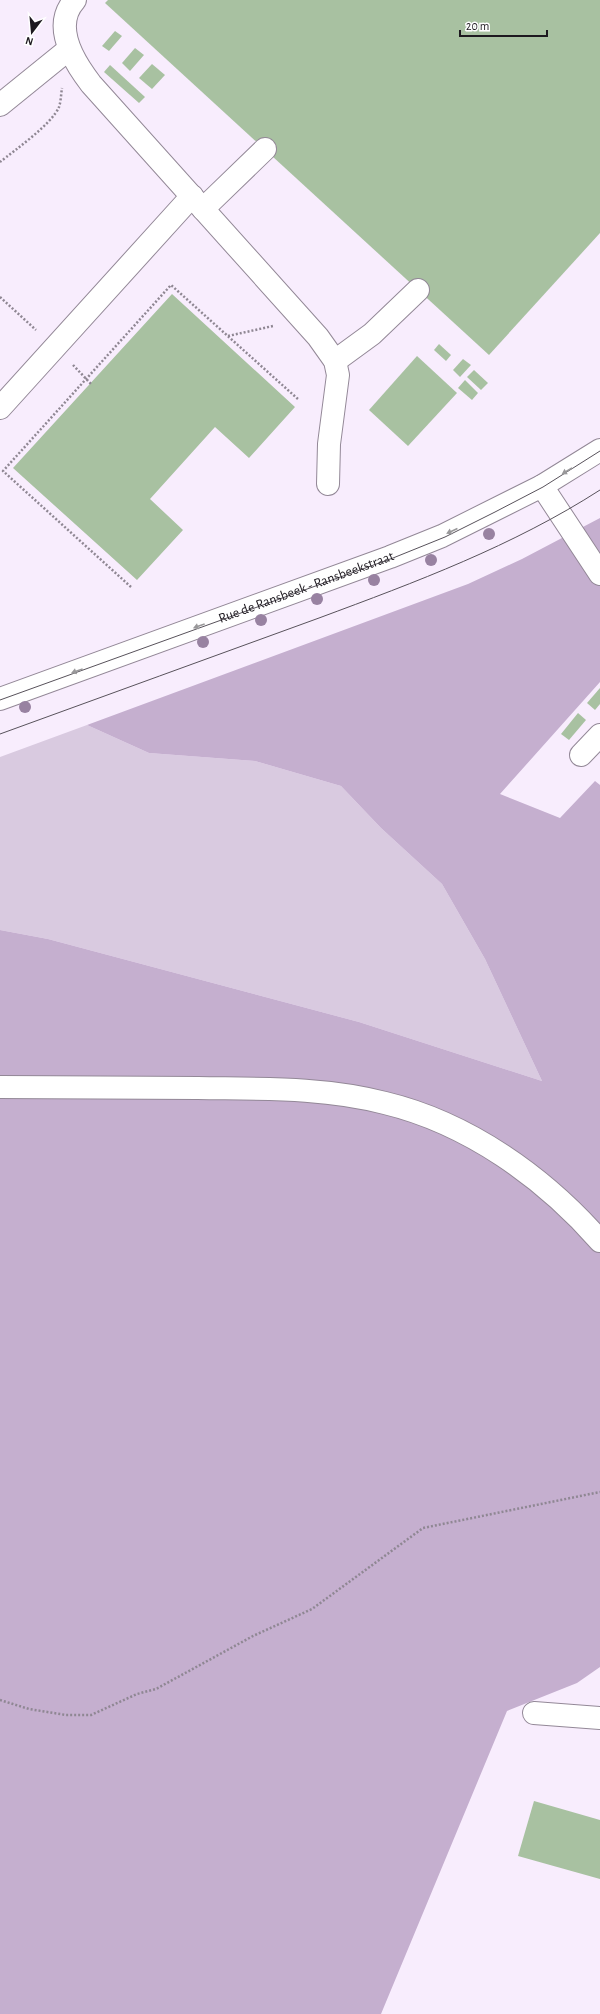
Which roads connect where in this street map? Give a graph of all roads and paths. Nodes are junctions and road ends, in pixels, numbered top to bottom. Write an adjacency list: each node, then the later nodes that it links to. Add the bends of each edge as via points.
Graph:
1 (70, 2): 2 (street, via 65,18)
2 (69, 49): 3 (street); 5 (path, via 56,112); 6 (street, via 76,65 90,84)
3 (0, 105)
4 (264, 149): 6 (street)
5 (0, 162)
6 (197, 203): 8 (street); 12 (street)
7 (418, 290): 10 (street, via 372,334)
8 (303, 320): 9 (path); 10 (street)
9 (228, 336): 11 (path); 17 (path, via 171,285 3,471)
10 (334, 361): 14 (street, via 338,376 329,444)
11 (299, 400)
12 (0, 408)
13 (600, 450): 15 (street, Rue de Ransbeek - Ransbeekstraat, one-way to 15)
14 (328, 484)
15 (542, 486): 16 (street); 18 (street, Rue de Ransbeek - Ransbeekstraat, one-way to 18, via 442,536 390,557)
16 (600, 574)
17 (131, 587)
18 (0, 699)
19 (600, 735): 20 (street)
20 (581, 755)
21 (0, 1087): 22 (street, via 290,1089 340,1094 385,1103 443,1123 511,1161 568,1206)
22 (600, 1241)
23 (600, 1492): 24 (path, via 423,1528 312,1609 253,1636 156,1689 137,1694 91,1715 66,1715)
24 (0, 1700)
25 (534, 1713): 26 (street)
26 (600, 1718)

